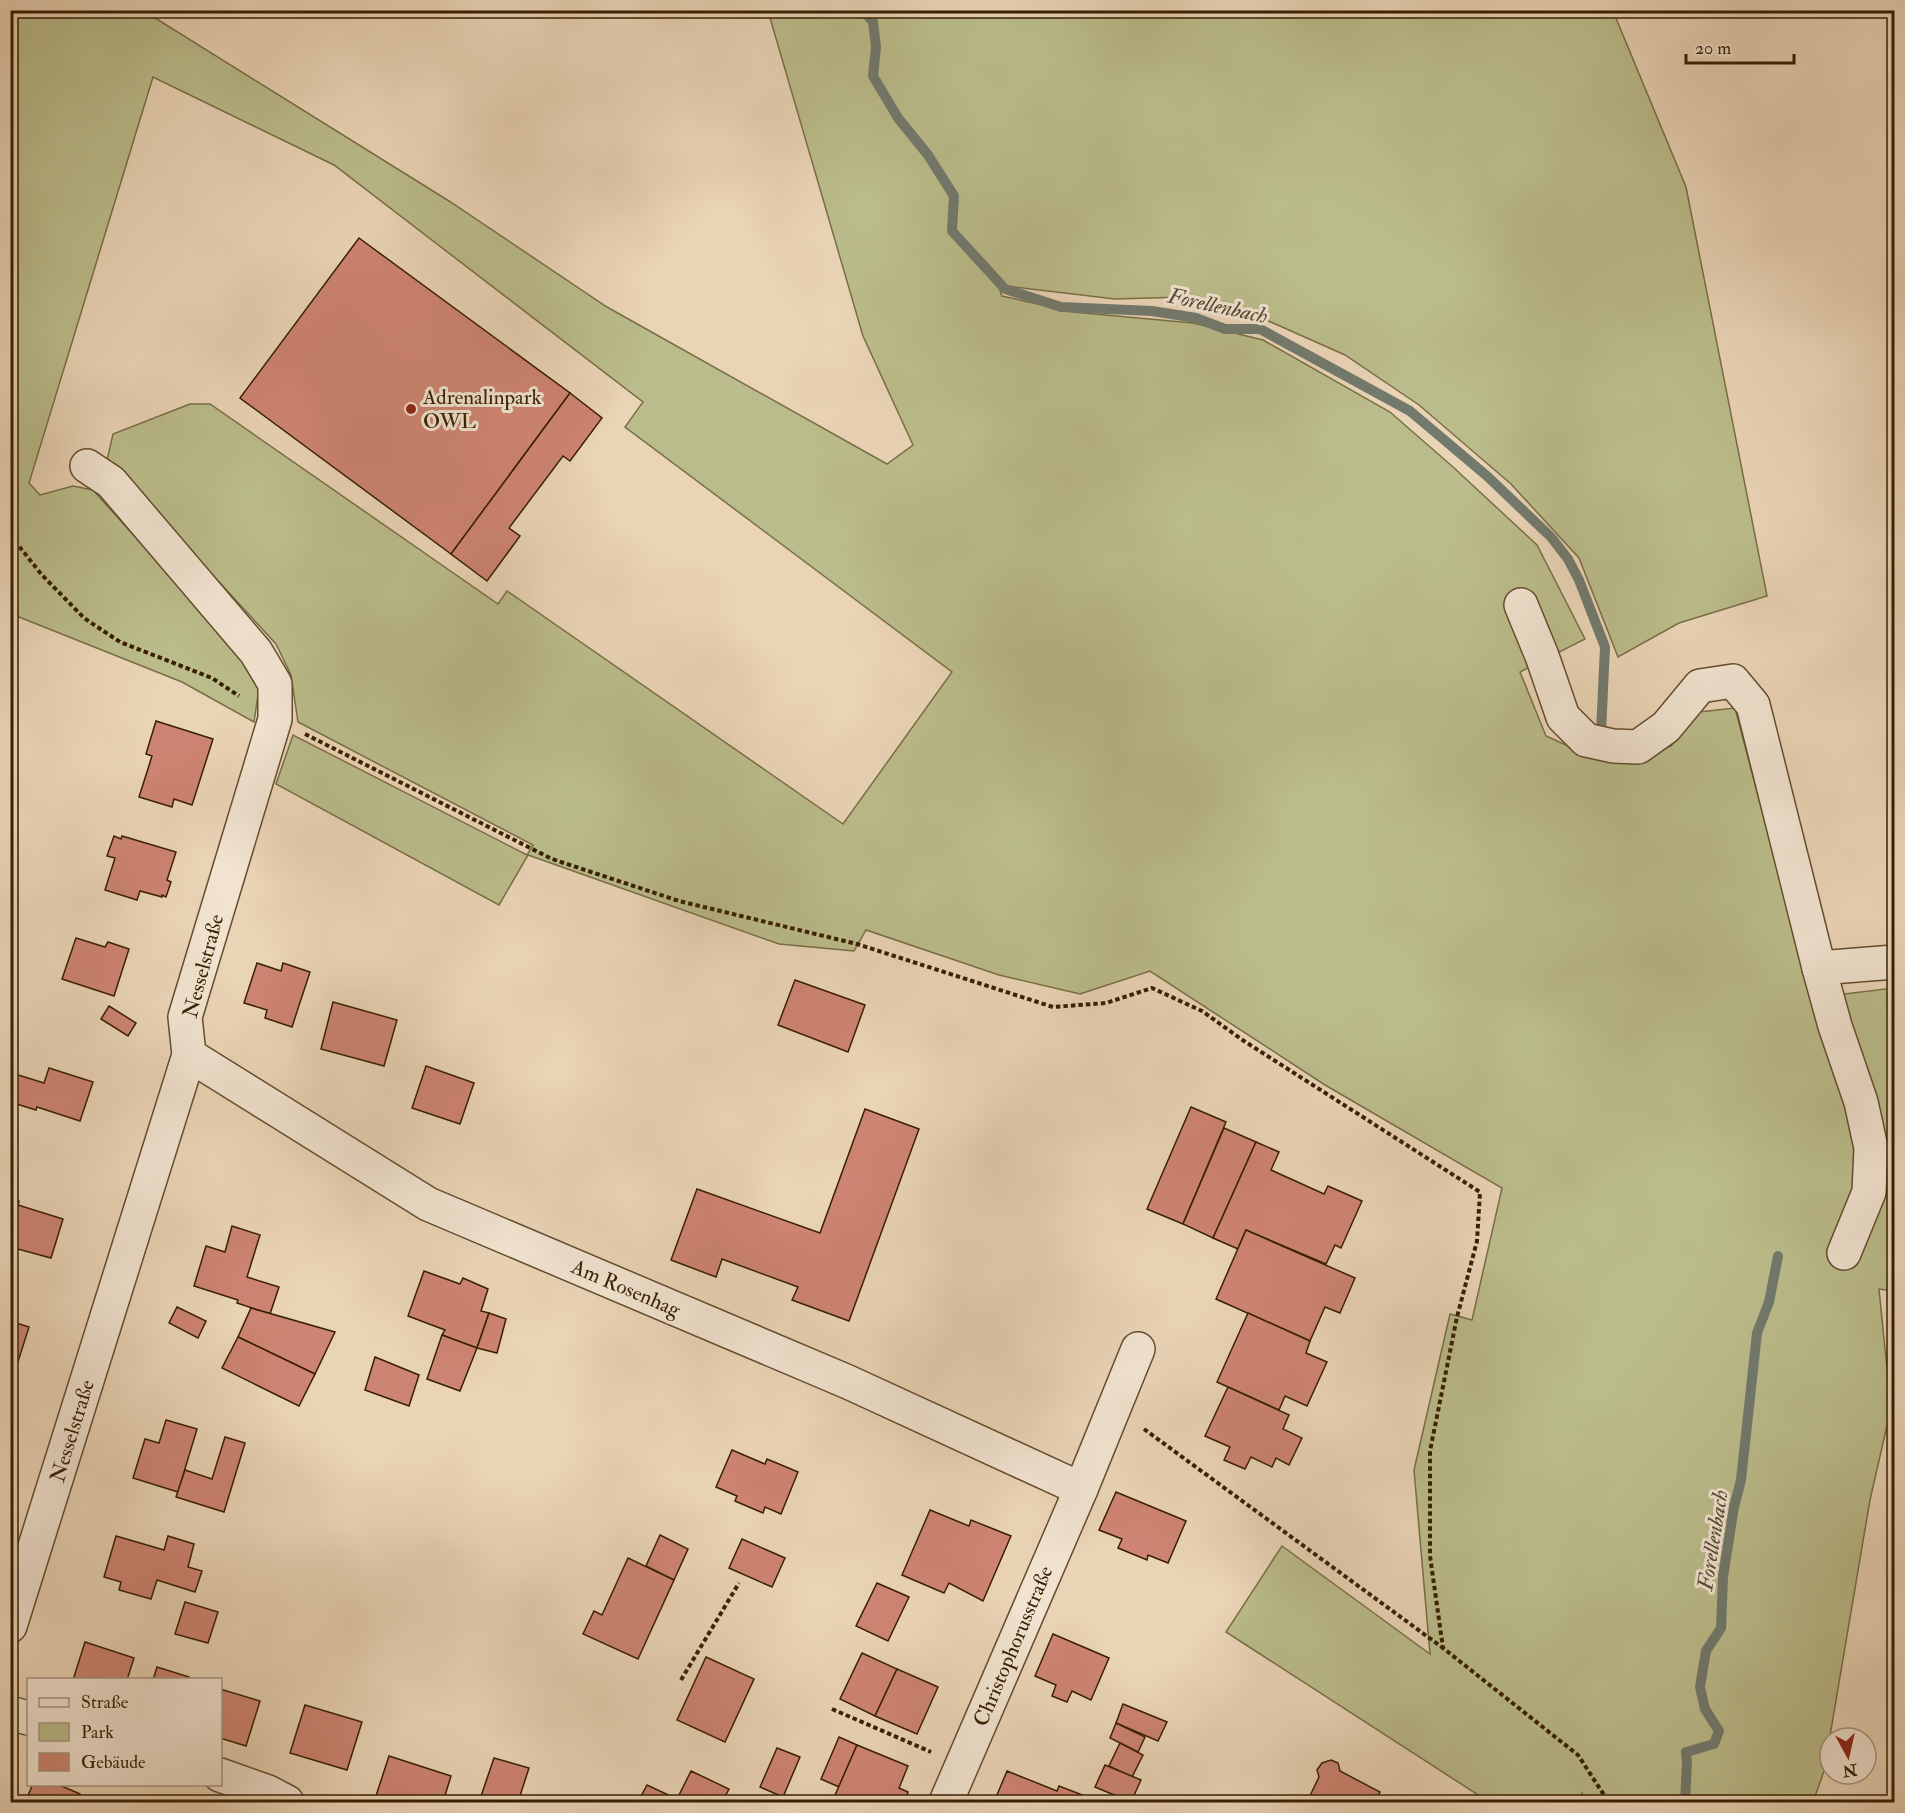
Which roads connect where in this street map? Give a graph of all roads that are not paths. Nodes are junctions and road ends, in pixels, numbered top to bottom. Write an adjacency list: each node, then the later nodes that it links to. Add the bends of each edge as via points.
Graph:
1 (87, 466): 5 (street, Nesselstraße, via 111,482 256,652 274,684 275,719 186,1017)
2 (1521, 605): 4 (street, via 1563,717 1586,740 1638,747 1666,728 1700,686 1733,681 1753,705)
3 (1894, 962): 4 (street)
4 (1819, 968): 6 (street, via 1861,1102 1871,1148 1869,1192)
5 (189, 1055): 8 (street, Am Rosenhag, via 428,1204 848,1382); 9 (street, Nesselstraße)
6 (1844, 1252)
7 (1138, 1349): 8 (street, Christophorusstraße)
8 (1081, 1489): 14 (street, Christophorusstraße)
9 (10, 1626)
10 (10, 1713): 11 (street)
11 (27, 1718)
12 (222, 1776): 13 (street)
13 (287, 1803)
14 (946, 1803)

